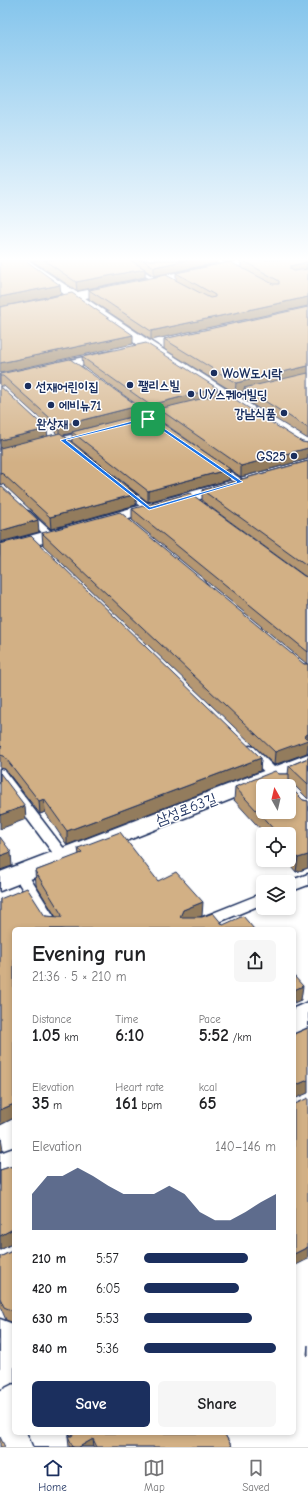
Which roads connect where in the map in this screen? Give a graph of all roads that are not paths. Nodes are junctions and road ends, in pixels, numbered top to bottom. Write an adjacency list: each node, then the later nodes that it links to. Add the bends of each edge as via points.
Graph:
1 (120, 328): 3 (street)
2 (163, 343): 3 (street)
3 (148, 346): 4 (street, via 74,366); 6 (street)
4 (2, 377)
5 (269, 389): 6 (lane)
6 (231, 398): 7 (lane); 8 (street)
7 (216, 402)
8 (263, 419)
9 (94, 432): 10 (lane)
10 (43, 444)
11 (210, 461): 12 (lane)
12 (248, 481): 14 (street, via 194,501)
13 (118, 484): 14 (lane)
14 (149, 508): 16 (street, via 126,522)
15 (23, 510): 16 (lane)
16 (51, 536): 17 (street, via 38,547)
17 (0, 550)
18 (241, 742): 21 (lane)
19 (308, 761): 22 (street, 삼성로63길)
20 (0, 772): 24 (lane)
21 (278, 779)
22 (291, 779)
23 (256, 795): 24 (street, 삼성로63길)
24 (63, 857): 25 (street, 삼성로63길)
25 (10, 878): 29 (lane, 삼성로63길)
26 (308, 879): 27 (lane)
27 (296, 884)
28 (256, 901): 30 (lane)
29 (53, 927)
30 (193, 927)
31 (308, 1014): 32 (street)
32 (296, 1020)
33 (12, 1163): 34 (street)
34 (0, 1169)
35 (0, 1337): 36 (street)
36 (12, 1361)
37 (12, 1372): 38 (lane)
38 (0, 1379)
39 (49, 1435): 40 (street)
40 (54, 1447)

